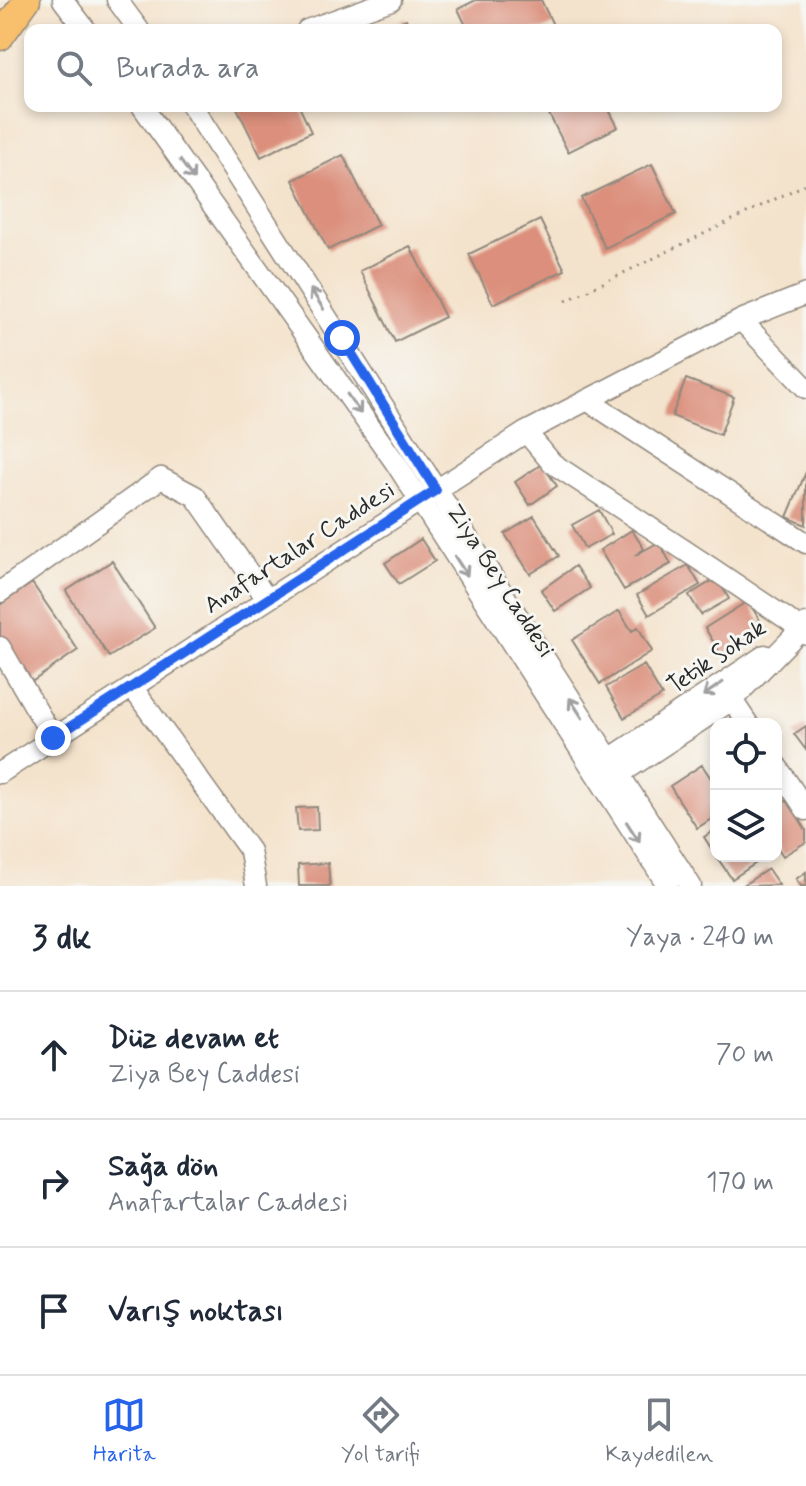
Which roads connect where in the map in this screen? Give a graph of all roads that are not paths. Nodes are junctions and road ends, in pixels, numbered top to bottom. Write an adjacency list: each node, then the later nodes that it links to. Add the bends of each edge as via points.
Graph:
1 (27, 0): 8 (main road)
2 (63, 0): 5 (street)
3 (117, 0): 6 (street)
4 (391, 0): 7 (street)
5 (81, 24)
6 (135, 24)
7 (324, 24)
8 (0, 37)
9 (146, 112): 16 (street, Ziya Bey Caddesi, one-way to 16, via 395,462)
10 (196, 112): 16 (street, Ziya Bey Caddesi, one-way to 10, via 342,338)
11 (806, 294): 12 (street, Anafartalar Caddesi)
12 (741, 320): 13 (street); 14 (street, Anafartalar Caddesi)
13 (806, 388)
14 (587, 400): 15 (street, Anafartalar Caddesi); 17 (street)
15 (526, 432): 16 (street, Anafartalar Caddesi); 20 (street, via 552,463)
16 (428, 495): 19 (street, Anafartalar Caddesi); 26 (street, Ziya Bey Caddesi)
17 (806, 543)
18 (0, 592): 19 (street, via 161,478 195,496)
19 (267, 599): 22 (street, Anafartalar Caddesi)
20 (804, 629): 23 (street, Tetik Sokak); 26 (street, Tetik Sokak, one-way to 26)
21 (0, 647): 25 (street)
22 (132, 687): 25 (street, Anafartalar Caddesi); 30 (street, via 250,851)
23 (732, 700): 24 (street); 26 (street, Tetik Sokak)
24 (744, 718)
25 (53, 738): 27 (street, Anafartalar Caddesi)
26 (606, 772): 31 (street, Ziya Bey Caddesi, one-way to 31); 32 (street, Ziya Bey Caddesi)
27 (0, 773)
28 (782, 774): 29 (street)
29 (806, 810)
30 (256, 886)
31 (668, 886)
32 (691, 886)

